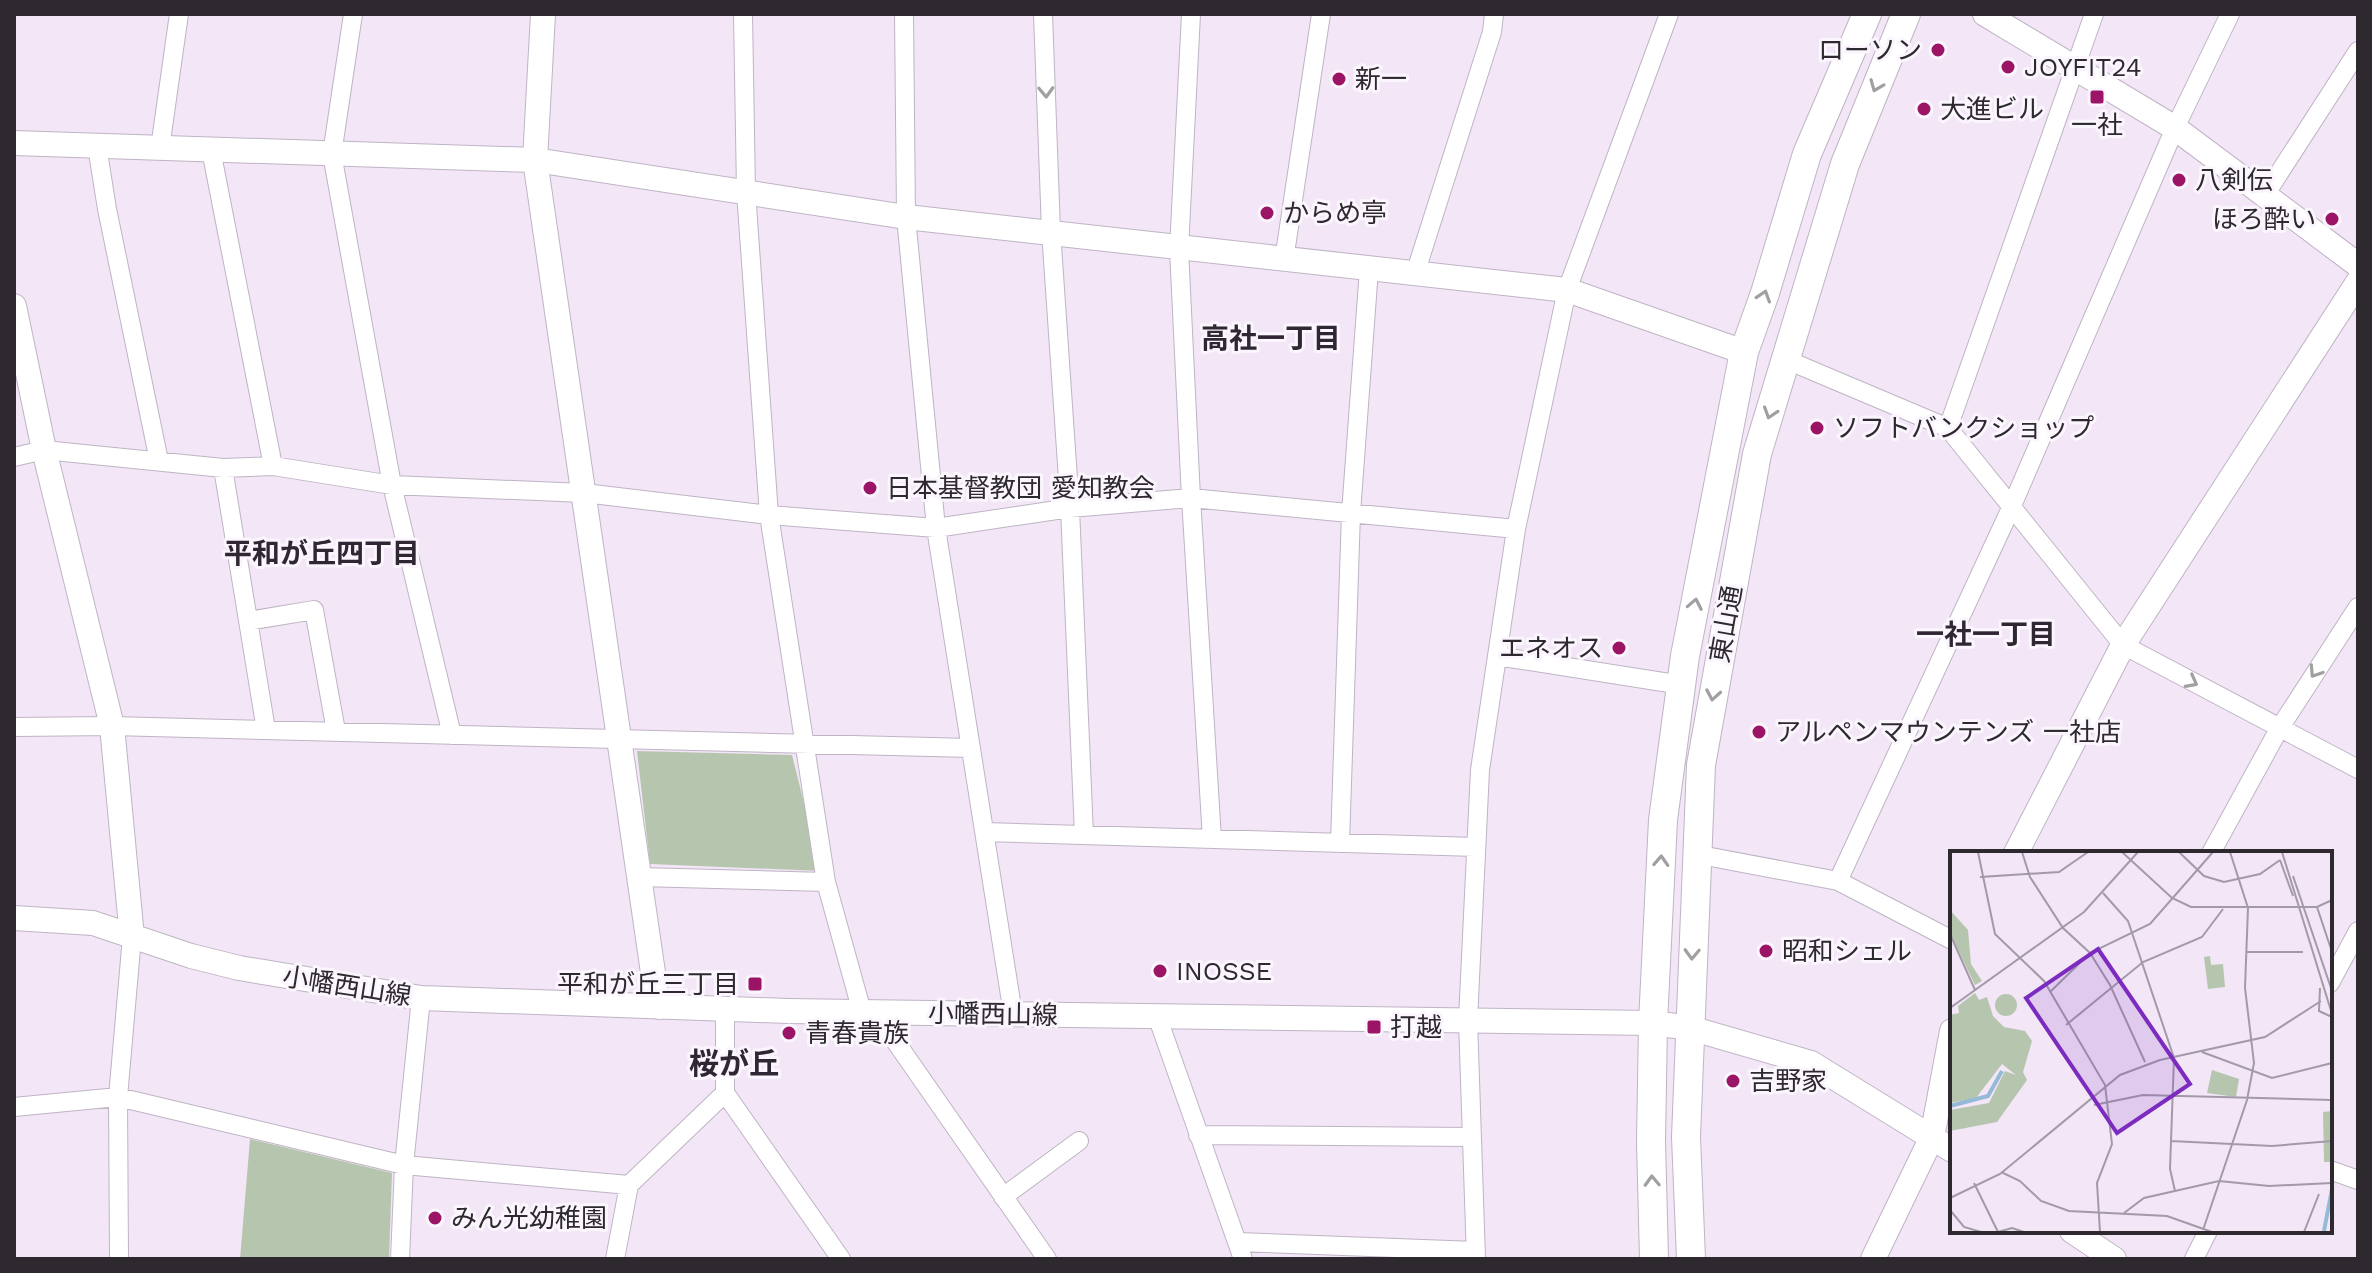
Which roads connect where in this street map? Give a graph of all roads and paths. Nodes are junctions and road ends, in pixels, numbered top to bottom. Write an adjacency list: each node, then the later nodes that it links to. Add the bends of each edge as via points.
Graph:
1 (179, 14): 21 (street)
2 (353, 14): 23 (street)
3 (543, 14): 24 (street)
4 (743, 14): 25 (street)
5 (904, 14): 27 (street)
6 (1043, 14): 28 (street, one-way to 28)
7 (1191, 14): 29 (street)
8 (1321, 14): 30 (street)
9 (1494, 14): 33 (street)
10 (1669, 14): 35 (street)
11 (1867, 14): 37 (main road, 東山通, one-way to 11, via 1807,154)
12 (1906, 14): 38 (main road, 東山通, one-way to 38, via 1845,164)
13 (1985, 14): 17 (street)
14 (2094, 14): 17 (street)
15 (2230, 14): 18 (street)
16 (2358, 51): 26 (street)
17 (2075, 69): 18 (street); 39 (street)
18 (2175, 128): 26 (street); 49 (street)
19 (14, 143): 20 (street)
20 (97, 146): 21 (street); 42 (street)
21 (160, 148): 22 (street)
22 (211, 150): 23 (street); 43 (street)
23 (332, 154): 24 (street); 45 (street)
24 (535, 160): 25 (street); 46 (street)
25 (746, 192): 27 (street); 51 (street)
26 (2265, 195): 31 (street)
27 (906, 217): 28 (street); 52 (street)
28 (1051, 231): 29 (street); 48 (street)
29 (1179, 249): 30 (street); 47 (street)
30 (1284, 260): 32 (street)
31 (2358, 265)
32 (1369, 269): 33 (street); 50 (street)
33 (1415, 274): 35 (street)
34 (2358, 282): 56 (street)
35 (1567, 290): 37 (street); 53 (street)
36 (14, 306): 40 (street)
37 (1744, 352): 58 (main road, 東山通, one-way to 37)
38 (1787, 360): 39 (street); 76 (main road, 東山通, one-way to 76, via 1757,454 1727,614 1701,765)
39 (1948, 428): 49 (street)
40 (44, 450): 41 (street); 42 (street); 59 (street)
41 (14, 457)
42 (159, 461): 44 (street)
43 (273, 466): 44 (street); 45 (street)
44 (223, 468): 55 (street)
45 (392, 485): 46 (street); 64 (street)
46 (584, 493): 51 (street); 65 (street)
47 (1191, 498): 48 (street); 50 (street); 71 (street)
48 (1070, 508): 52 (street); 70 (street)
49 (2011, 508): 56 (street); 78 (street)
50 (1351, 513): 53 (street); 72 (street)
51 (769, 515): 52 (street); 66 (street)
52 (936, 528): 67 (street)
53 (1516, 529): 57 (street)
54 (2358, 607): 61 (street, one-way to 61)
55 (248, 621): 62 (street); 63 (street, via 314,610)
56 (2123, 645): 61 (street, one-way to 61); 74 (street)
57 (1497, 656): 58 (street); 73 (street, via 1480,770)
58 (1682, 685): 92 (main road, 東山通, one-way to 58, via 1663,820)
59 (112, 726): 60 (street); 62 (street); 82 (street)
60 (14, 727)
61 (2279, 729): 68 (street); 75 (street)
62 (266, 730): 63 (street)
63 (336, 731): 64 (street)
64 (452, 735): 65 (street)
65 (619, 739): 66 (street); 77 (street)
66 (804, 743): 67 (street); 79 (street)
67 (971, 748): 69 (street)
68 (2358, 769)
69 (985, 832): 70 (street); 89 (street)
70 (1084, 835): 71 (street)
71 (1212, 839): 72 (street)
72 (1340, 843): 73 (street)
73 (1476, 847): 91 (street)
74 (2017, 851)
75 (2212, 851)
76 (1695, 854): 78 (street); 93 (main road, 東山通, one-way to 93)
77 (639, 877): 79 (street); 86 (street)
78 (1838, 881): 83 (street)
79 (826, 882): 88 (street)
80 (14, 918): 82 (street, 小幡西山線, via 93,923)
81 (2358, 931): 84 (street)
82 (132, 937): 85 (street, 小幡西山線, via 239,968); 96 (street)
83 (1950, 939)
84 (2332, 978)
85 (421, 998): 86 (street, 小幡西山線); 102 (street)
86 (658, 1007): 87 (street, 小幡西山線)
87 (725, 1009): 88 (street, 小幡西山線); 95 (street)
88 (868, 1012): 89 (street, 小幡西山線); 106 (street)
89 (1013, 1014): 90 (street, 小幡西山線)
90 (1157, 1016): 91 (street, 小幡西山線); 98 (street)
91 (1468, 1020): 92 (street, 小幡西山線); 99 (street)
92 (1653, 1023): 93 (street, 小幡西山線); 116 (main road, 東山通, one-way to 92)
93 (1690, 1028): 101 (street, 小幡西山線, via 1811,1063); 117 (main road, 東山通, via 1686,1137)
94 (1950, 1054): 101 (street)
95 (725, 1093): 105 (street); 114 (street)
96 (118, 1097): 97 (street); 102 (street); 111 (street)
97 (14, 1107)
98 (1198, 1135): 99 (street); 109 (street)
99 (1472, 1137): 110 (street)
100 (1079, 1141): 106 (street)
101 (1942, 1144): 118 (street)
102 (404, 1165): 105 (street); 112 (street)
103 (2332, 1171): 104 (street)
104 (2358, 1180)
105 (629, 1185): 113 (street)
106 (1003, 1197): 115 (street)
107 (2075, 1233): 119 (street)
108 (2207, 1233): 120 (street)
109 (1240, 1250): 110 (street)
110 (1476, 1255)
111 (119, 1259)
112 (400, 1259)
113 (615, 1259)
114 (841, 1259)
115 (1045, 1259)
116 (1654, 1259)
117 (1691, 1259)
118 (1873, 1259)
119 (2114, 1259)
120 (2194, 1259)

